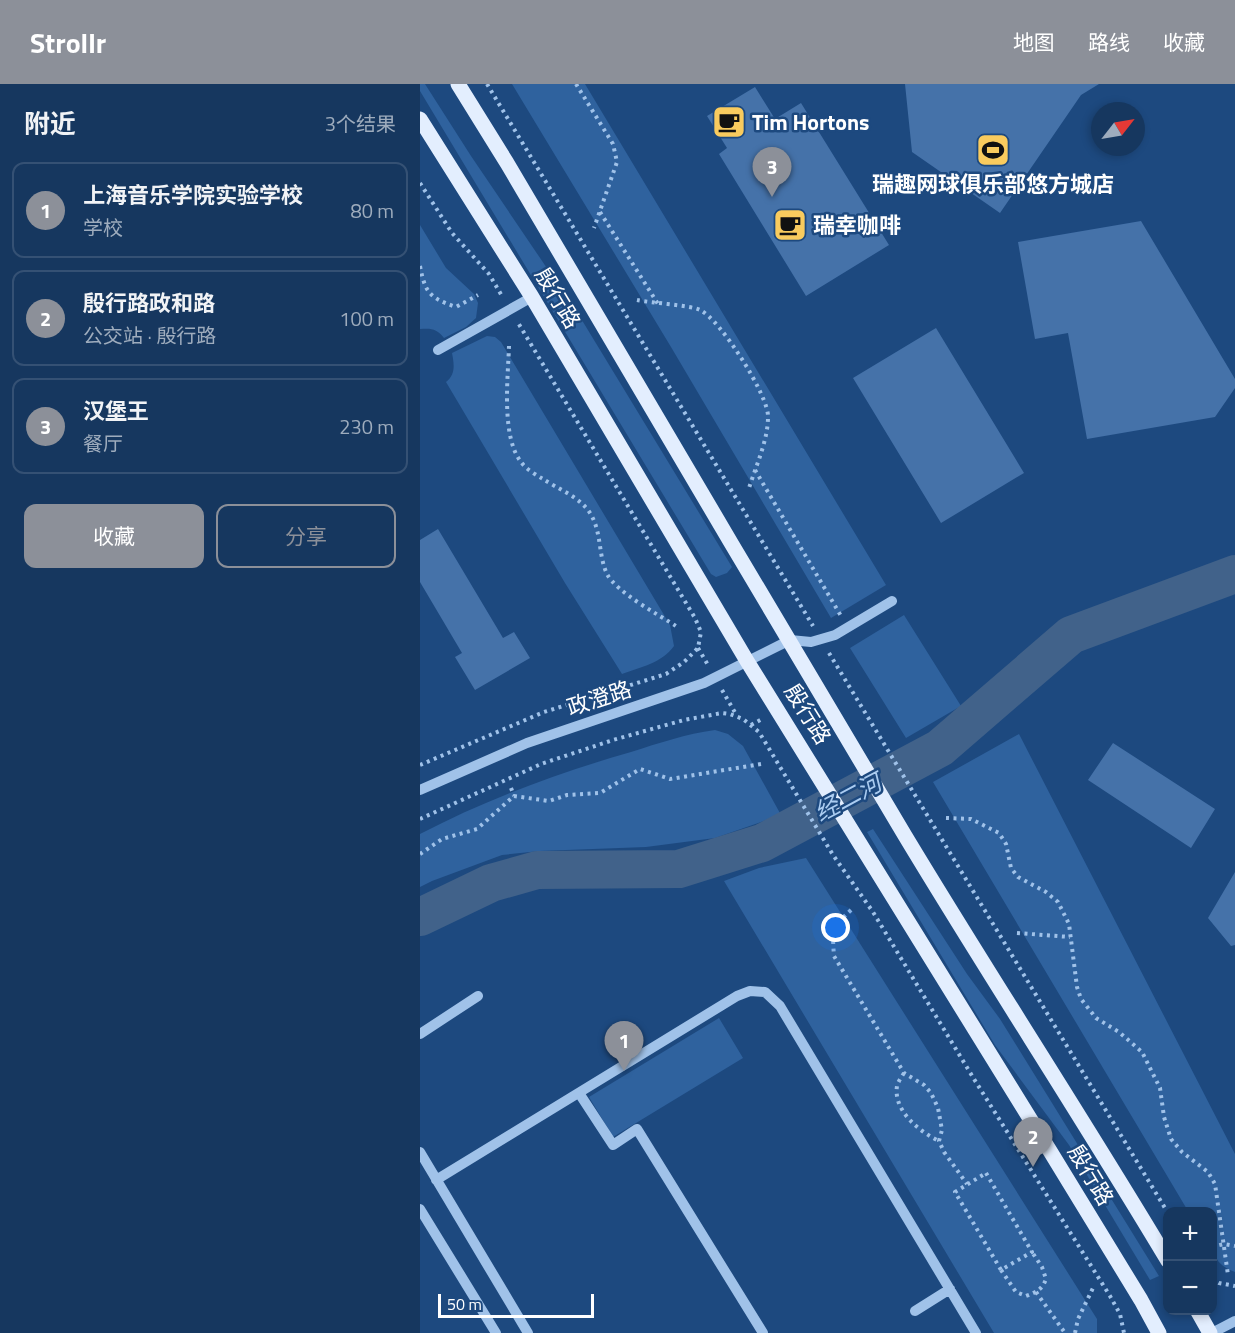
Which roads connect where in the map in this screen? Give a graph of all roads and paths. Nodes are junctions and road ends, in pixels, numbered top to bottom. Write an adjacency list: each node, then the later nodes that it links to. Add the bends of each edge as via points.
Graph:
1 (458, 84): 21 (main road, 殷行路)
2 (487, 84): 22 (path)
3 (576, 84): 6 (path, via 613,144 617,162)
4 (420, 119): 10 (main road, 殷行路)
5 (420, 183): 13 (path, via 452,233 489,274)
6 (600, 211): 7 (path); 12 (path)
7 (594, 228)
8 (420, 266): 9 (path, via 423,281 435,300 456,307)
9 (478, 295)
10 (532, 297): 13 (street); 23 (main road, 殷行路)
11 (637, 300): 12 (path)
12 (658, 304): 16 (path, via 699,309 729,338 768,405 766,435)
13 (510, 310): 15 (street); 29 (path, via 695,618 700,640 698,648 666,674 544,712)
14 (508, 346): 19 (path, via 511,441 522,464 589,511 597,525 607,575)
15 (438, 350)
16 (755, 469): 17 (path); 20 (path)
17 (749, 488)
18 (892, 601): 20 (street)
19 (676, 626)
20 (847, 627): 22 (street)
21 (790, 640): 22 (street); 23 (street, 政澄路); 25 (main road, 殷行路)
22 (821, 640): 24 (path)
23 (747, 661): 26 (main road, 殷行路); 31 (street, 政澄路, via 704,683 527,743)
24 (839, 670): 25 (path); 47 (path)
25 (815, 686): 53 (main road, 殷行路)
26 (778, 709): 27 (path); 71 (main road, 殷行路)
27 (751, 726): 34 (path, via 743,719 722,713 684,720 541,764); 70 (path, via 759,732 833,855 873,912 1110,1296)
28 (761, 764): 32 (path, via 670,779 640,769 600,793 567,795 549,801)
29 (420, 765)
30 (511, 788): 32 (path)
31 (420, 790)
32 (514, 796): 35 (path, via 477,829 442,839)
33 (946, 818): 38 (path, via 971,819 999,833 1006,844 1011,868 1018,877 1058,902 1069,924)
34 (420, 819)
35 (420, 854)
36 (851, 910): 41 (path, via 835,926 834,956)
37 (1017, 933): 38 (path)
38 (1070, 937): 49 (path, via 1082,999 1096,1018 1142,1052 1160,1088 1171,1139 1208,1172 1215,1184)
39 (478, 996): 40 (street)
40 (420, 1034)
41 (904, 1072): 43 (path, via 924,1085 935,1100 942,1130); 43 (path, via 897,1087 903,1111 929,1137)
42 (579, 1093): 45 (street); 59 (street, via 737,996 765,992 780,1006); 66 (street, via 613,1145 637,1129)
43 (939, 1141): 46 (path)
44 (420, 1152): 45 (street)
45 (436, 1180): 65 (street)
46 (967, 1184): 52 (path, via 986,1173); 54 (path, via 955,1192)
47 (1163, 1207)
48 (420, 1209): 64 (street)
49 (1224, 1244): 50 (path); 51 (path); 55 (path)
50 (1217, 1246)
51 (1235, 1246)
52 (1032, 1252): 54 (path); 60 (path, via 1046,1279 1043,1288)
53 (1163, 1254)
54 (1001, 1270): 60 (path, via 1016,1292 1026,1296)
55 (1228, 1275)
56 (1217, 1281): 57 (path)
57 (1235, 1286)
58 (1093, 1288): 69 (path)
59 (950, 1289): 61 (street); 67 (street)
60 (1036, 1292): 68 (path)
61 (915, 1311)
62 (1200, 1315): 72 (main road)
63 (1235, 1321): 72 (street)
64 (496, 1333)
65 (528, 1333)
66 (763, 1333)
67 (976, 1333)
68 (1065, 1333)
69 (1075, 1333)
70 (1124, 1333)
71 (1159, 1333)
72 (1211, 1333)

